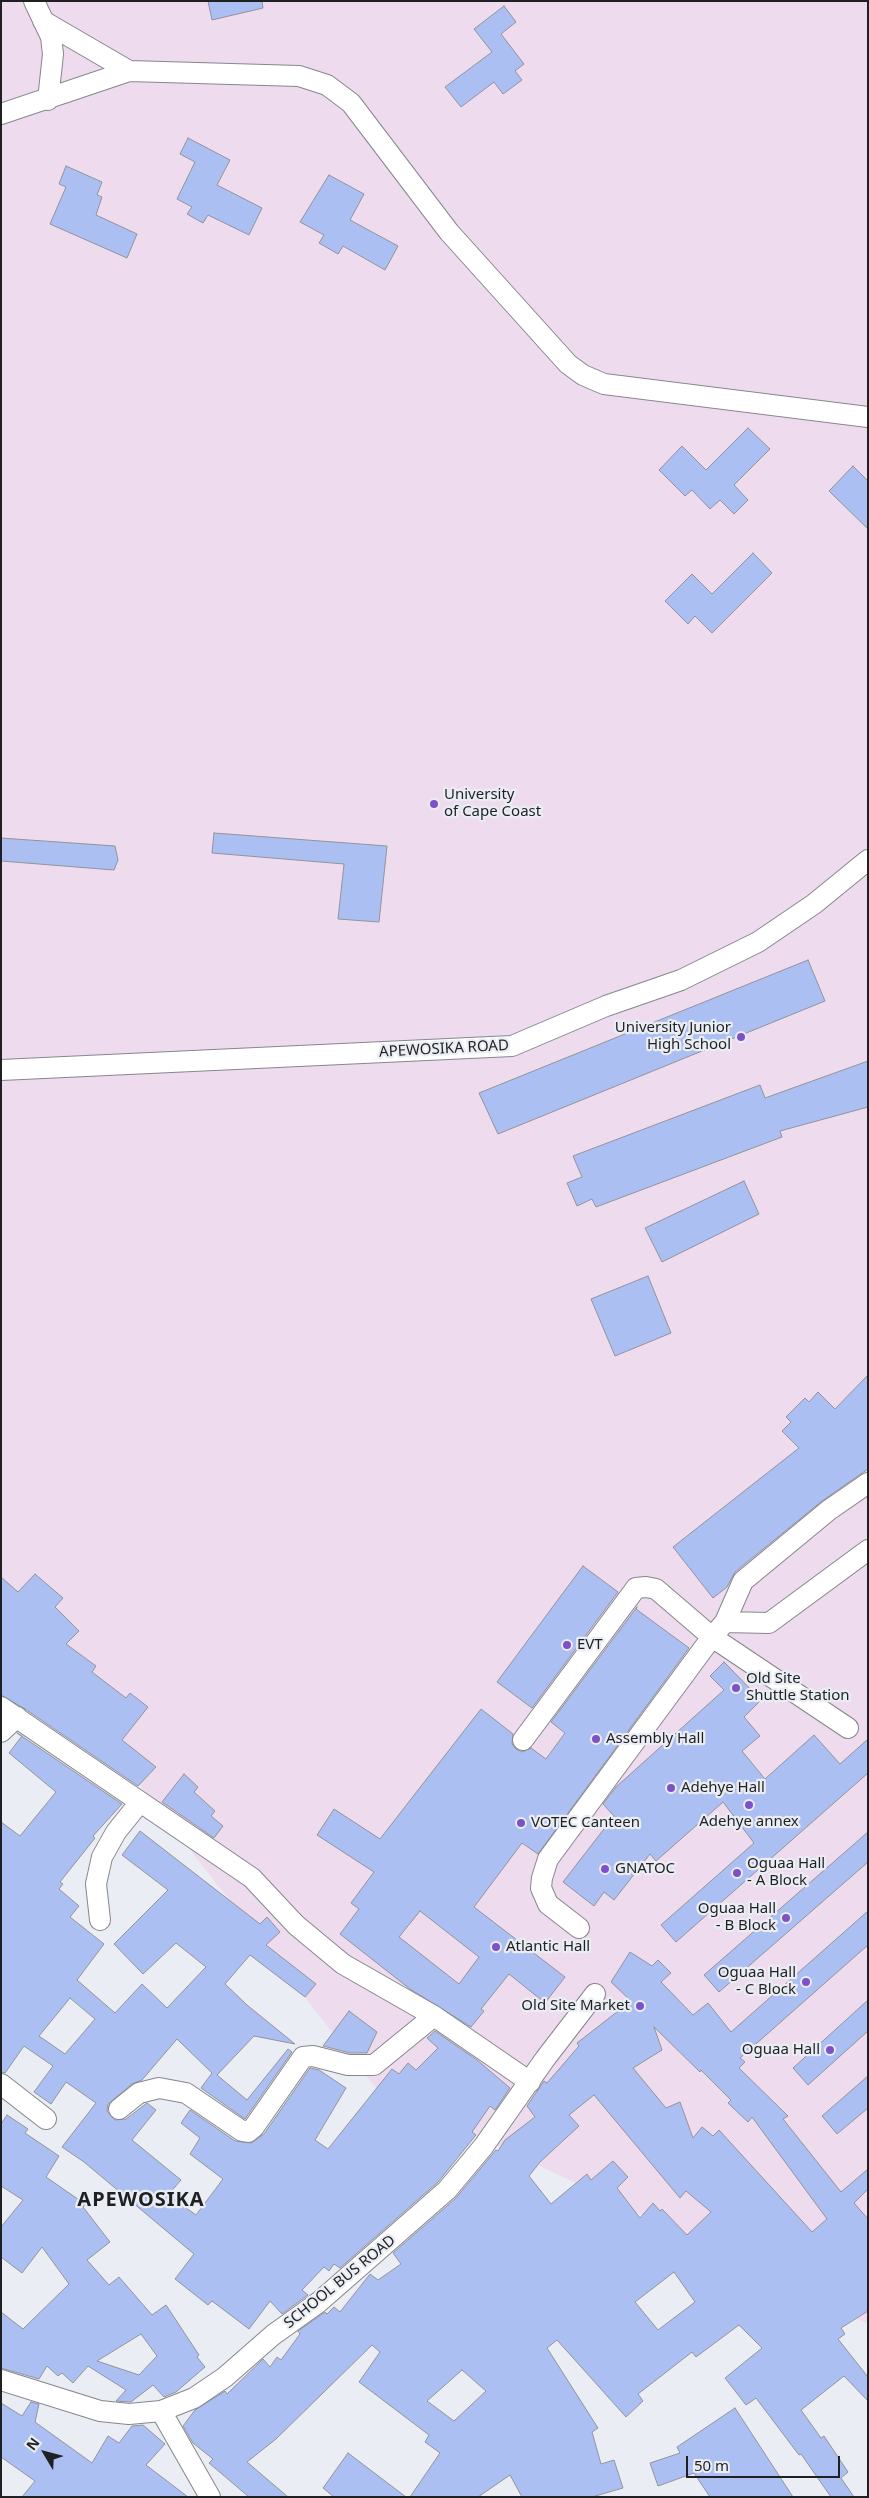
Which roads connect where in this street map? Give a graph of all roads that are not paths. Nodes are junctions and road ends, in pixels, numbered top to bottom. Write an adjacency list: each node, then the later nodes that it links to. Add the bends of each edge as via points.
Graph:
1 (34, 1): 2 (street)
2 (43, 21): 3 (street); 4 (street, via 53,54)
3 (129, 71): 4 (street); 6 (street, via 299,76 327,85 351,103 449,232 568,364 583,375 604,384)
4 (48, 100): 5 (street)
5 (1, 114)
6 (868, 417)
7 (868, 860): 8 (street, APEWOSIKA ROAD, via 814,904 758,942 681,980 606,1006 512,1046)
8 (1, 1070)
9 (868, 1483): 11 (street, via 829,1510 743,1581)
10 (868, 1550): 11 (street, via 769,1622)
11 (719, 1630): 13 (street); 15 (street, via 656,1589 636,1588); 18 (street, via 548,1860 541,1888 548,1904)
12 (9, 1712): 14 (street); 16 (street)
13 (848, 1728)
14 (1, 1732)
15 (522, 1740)
16 (140, 1802): 17 (street, via 116,1832 102,1857 96,1884); 20 (street, via 252,1878 296,1925 343,1964)
17 (100, 1920)
18 (580, 1928)
19 (595, 1994): 21 (street, SCHOOL BUS ROAD)
20 (434, 2016): 21 (street); 23 (street, via 374,2065 348,2065 313,2056 303,2057 248,2132 186,2093 159,2088 139,2093)
21 (530, 2082): 26 (street, SCHOOL BUS ROAD, via 483,2147 427,2209 225,2377 194,2398)
22 (1, 2084): 24 (street)
23 (119, 2109)
24 (46, 2119)
25 (1, 2380): 26 (street, SCHOOL BUS ROAD, via 100,2412)
26 (161, 2411): 27 (street)
27 (210, 2497)

